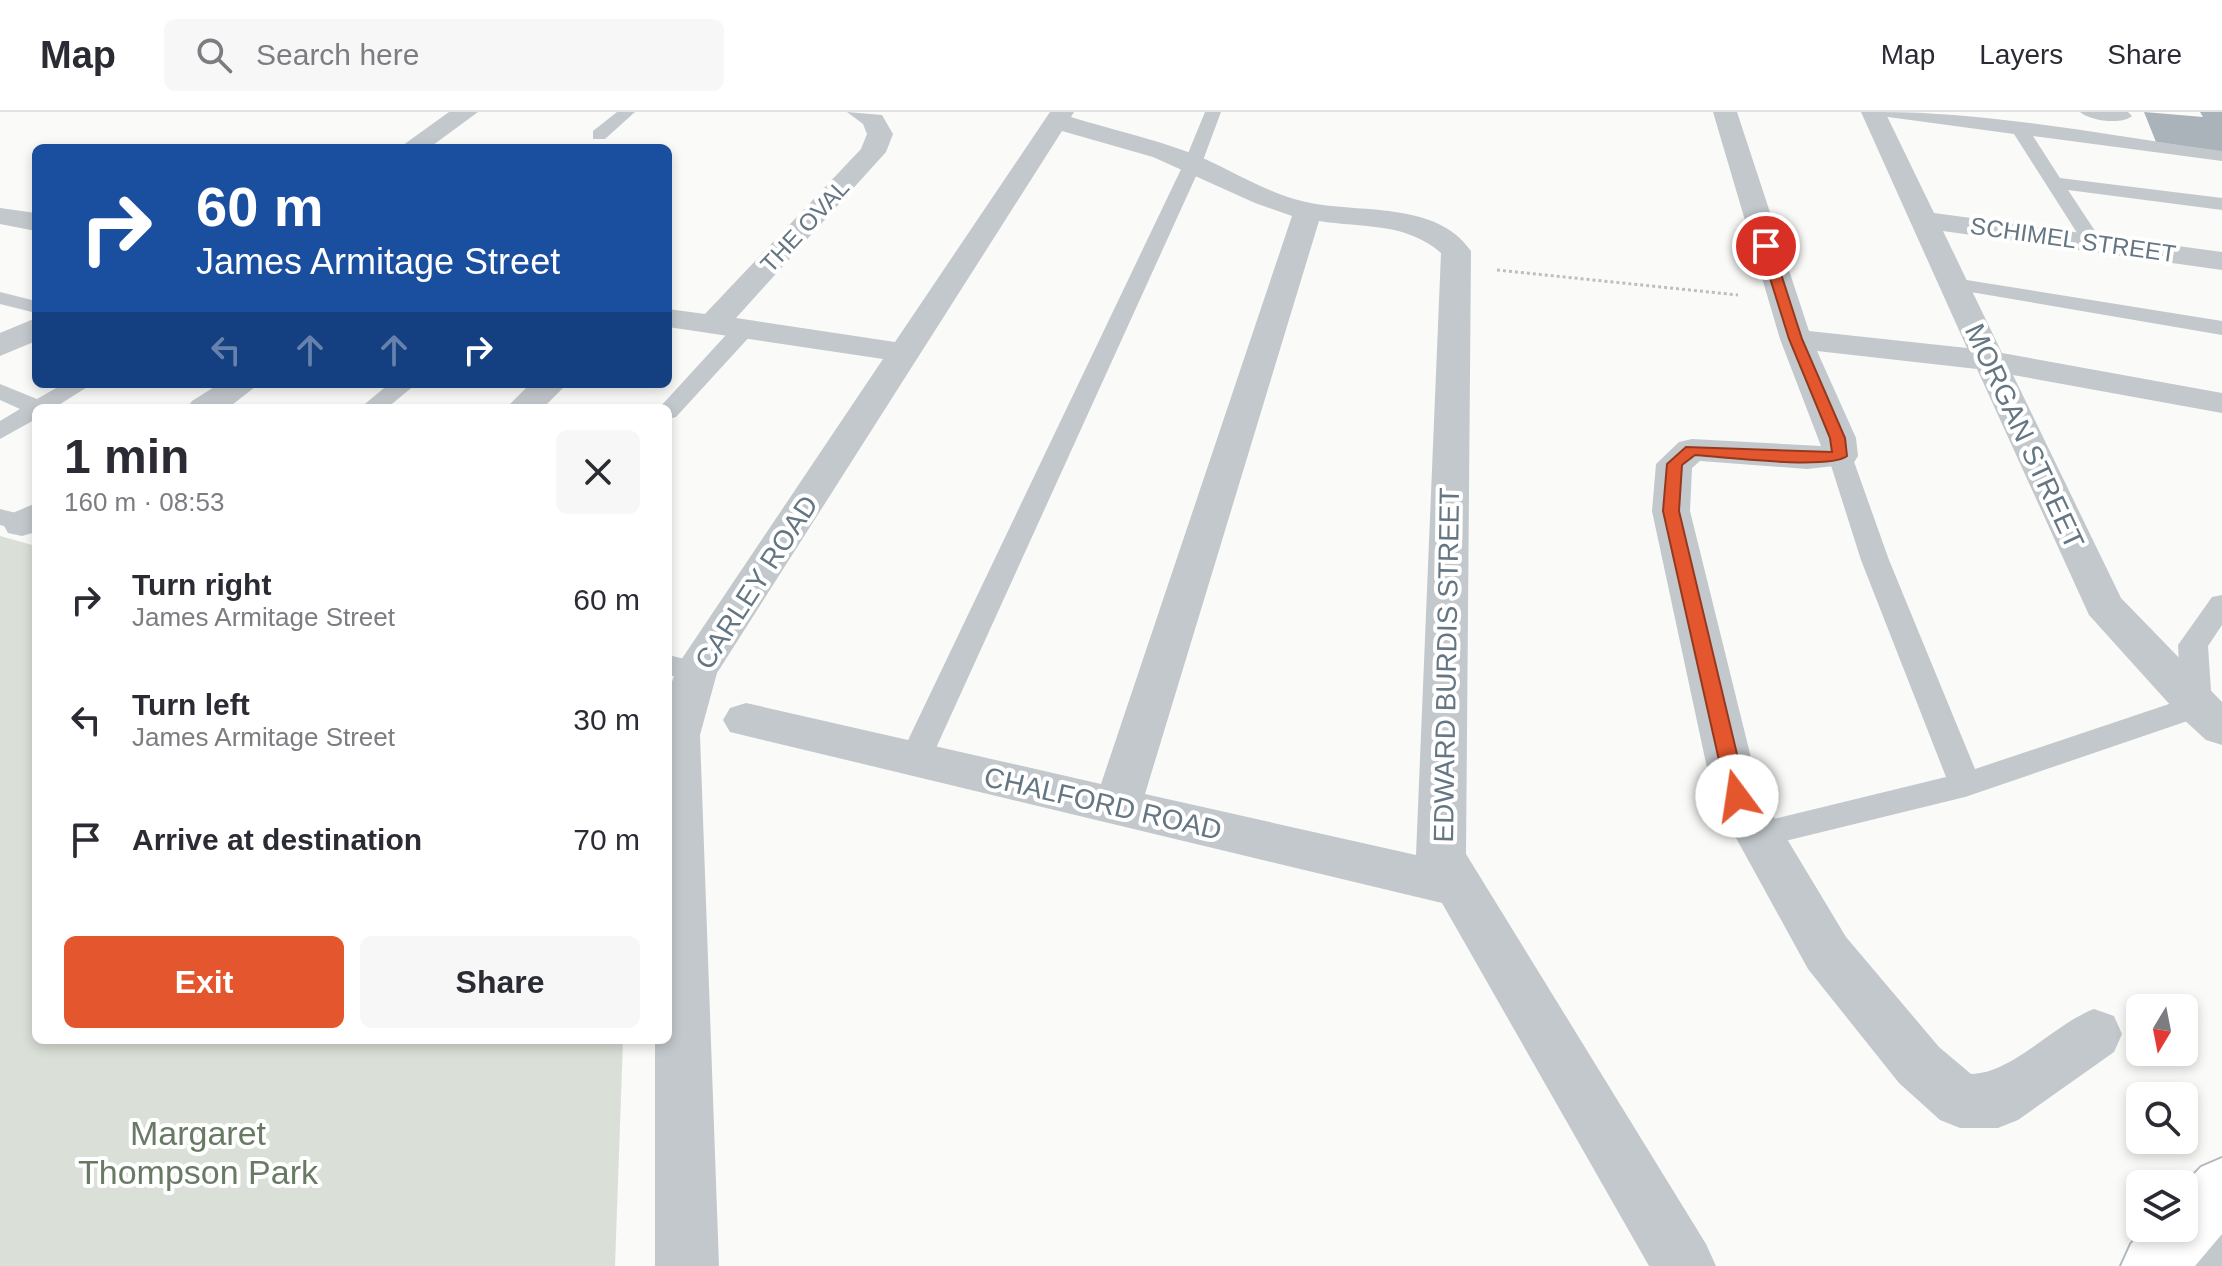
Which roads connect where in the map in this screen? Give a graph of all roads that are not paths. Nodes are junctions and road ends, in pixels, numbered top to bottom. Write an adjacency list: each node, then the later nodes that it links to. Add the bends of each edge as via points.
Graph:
1 (466, 112): 13 (street)
2 (627, 112): 12 (lane)
3 (1213, 112): 15 (lane)
4 (1725, 112): 28 (street)
5 (1873, 112): 20 (street, MORGAN STREET)
6 (1888, 112): 11 (lane)
7 (2088, 112): 10 (lane)
8 (866, 116): 29 (street, THE OVAL, via 880,134 873,152)
9 (1059, 116): 15 (street); 33 (street, CARLEY ROAD)
10 (2124, 116)
11 (2018, 127): 14 (lane); 16 (lane)
12 (599, 135)
13 (418, 144)
14 (2222, 156)
15 (1193, 163): 18 (street, via 1257,196); 54 (lane)
16 (2053, 183): 17 (lane); 22 (lane)
17 (2222, 204)
18 (1308, 211): 56 (street); 58 (street, EDWARD BURDIS STREET, via 1422,226 1443,236 1456,251 1440,831 1441,856)
19 (0, 216): 21 (street)
20 (1924, 220): 22 (street, SCHIMEL STREET); 24 (street, MORGAN STREET)
21 (32, 221)
22 (2093, 243): 23 (street, SCHIMEL STREET)
23 (2222, 261)
24 (1954, 284): 30 (lane); 34 (street, MORGAN STREET)
25 (0, 298): 26 (lane)
26 (32, 306)
27 (672, 319): 29 (street)
28 (1789, 320): 34 (street); 49 (street, via 1838,438)
29 (728, 327): 33 (street); 46 (lane)
30 (2222, 328)
31 (32, 330): 32 (street)
32 (0, 346)
33 (906, 353): 51 (street, CARLEY ROAD)
34 (1988, 360): 40 (street); 52 (street, MORGAN STREET, via 2104,605)
35 (73, 388): 41 (lane)
36 (236, 388): 42 (street)
37 (399, 388): 43 (lane)
38 (546, 388): 44 (street)
39 (0, 391): 45 (lane)
40 (2222, 403)
41 (44, 404)
42 (210, 404)
43 (377, 404)
44 (528, 404)
45 (32, 406)
46 (672, 406)
47 (32, 411): 48 (lane)
48 (0, 432)
49 (1840, 456): 55 (lane, via 1875,560); 57 (street, via 1692,450 1674,464 1671,511 1737,796)
50 (2222, 604): 52 (lane, via 2193,645)
51 (682, 668): 60 (street, CARLEY ROAD, via 677,735)
52 (2210, 717): 55 (lane)
53 (746, 720): 54 (street, CHALFORD ROAD)
54 (915, 759): 56 (street, CHALFORD ROAD)
55 (1965, 785): 57 (lane)
56 (1117, 806): 58 (street, CHALFORD ROAD)
57 (1757, 835): 59 (street, via 1827,953 1919,1065 1960,1101 1998,1101)
58 (1459, 886): 61 (street, EDWARD BURDIS STREET)
59 (2094, 1034)
60 (687, 1266)
61 (1684, 1266)

